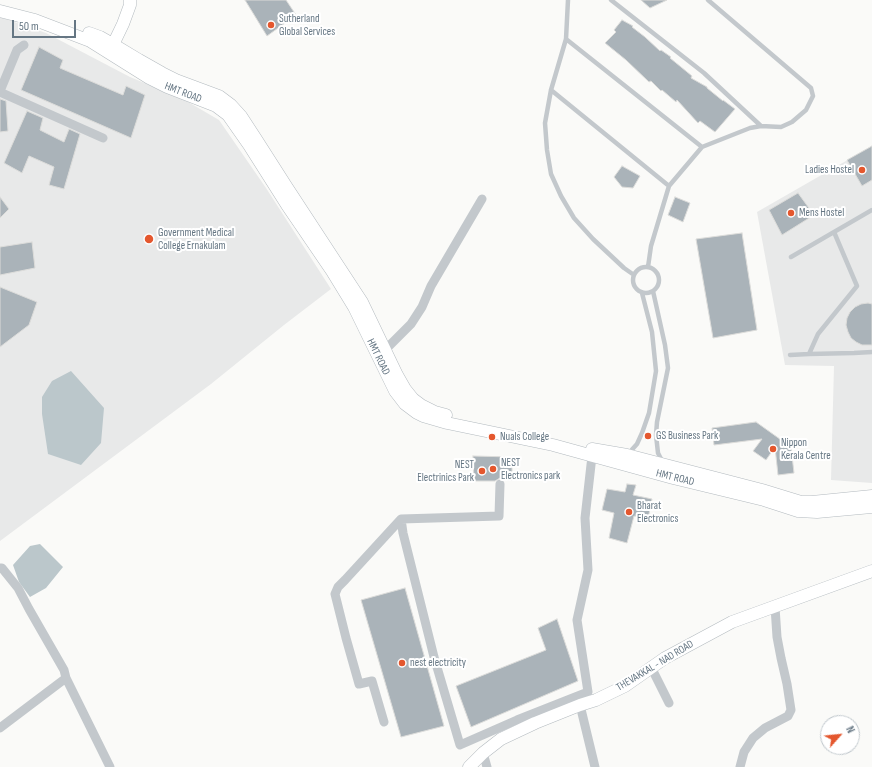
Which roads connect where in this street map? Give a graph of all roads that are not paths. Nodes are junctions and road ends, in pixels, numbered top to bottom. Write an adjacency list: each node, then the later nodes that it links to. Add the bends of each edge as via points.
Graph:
1 (130, 0): 10 (main road)
2 (568, 0): 8 (lane)
3 (610, 0): 13 (lane, via 704,73)
4 (708, 0): 13 (lane, via 811,88 813,96 806,110 792,122 781,127)
5 (0, 5): 7 (main road, HMT ROAD, via 35,13)
6 (0, 11): 7 (main road, HMT ROAD)
7 (69, 29): 10 (main road, HMT ROAD, via 100,37)
8 (566, 39): 11 (lane); 15 (lane)
9 (24, 44): 12 (street, via 17,50)
10 (112, 49): 25 (main road, HMT ROAD, via 176,80 219,96 241,116 362,302); 29 (main road, HMT ROAD, via 132,68 167,87 216,106 228,115 354,307 395,391 405,404)
11 (551, 90): 16 (lane); 22 (lane, via 545,123 551,174 574,218 593,239)
12 (0, 92): 14 (street)
13 (761, 126): 15 (lane)
14 (103, 138)
15 (702, 147): 16 (lane)
16 (669, 186): 21 (lane, via 651,246)
17 (482, 199): 25 (street, via 431,286 422,307 410,324)
18 (872, 210): 19 (lane)
19 (834, 232): 20 (lane); 27 (lane, via 857,286 818,334)
20 (791, 257)
21 (648, 267): 22 (lane, via 636,271); 23 (lane, via 658,275 658,284)
22 (634, 275): 24 (lane, via 635,287)
23 (653, 291): 24 (lane); 32 (lane, via 668,368 656,422 658,453)
24 (642, 293): 30 (lane, via 652,332 656,370 649,413 637,444)
25 (384, 350): 29 (main road, HMT ROAD)
26 (872, 352): 27 (lane)
27 (809, 354): 28 (lane)
28 (790, 355)
29 (419, 409): 30 (main road, HMT ROAD); 31 (main road, HMT ROAD, via 423,416 447,423 553,445)
30 (627, 455): 32 (main road, HMT ROAD)
31 (592, 456): 35 (main road, HMT ROAD, via 798,511 817,512); 36 (street, via 585,518 588,570 577,620 588,692 460,745 434,657)
32 (663, 464): 34 (main road, HMT ROAD, via 801,502)
33 (500, 484): 36 (street, via 499,516)
34 (872, 496)
35 (872, 507)
36 (401, 519): 44 (street, via 338,587 335,594 359,684 372,682)
37 (0, 568): 41 (street, via 18,588)
38 (872, 571): 39 (main road, THEVAKKAL - NAD ROAD)
39 (775, 606): 40 (main road, THEVAKKAL - NAD ROAD, via 732,622); 51 (street, via 777,636 791,710 788,716 765,728 753,738 744,752)
40 (651, 667): 42 (street); 43 (main road, THEVAKKAL - NAD ROAD, via 625,686)
41 (66, 678): 45 (street); 47 (street)
42 (669, 703)
43 (580, 706): 46 (main road, THEVAKKAL - NAD ROAD, via 500,739); 50 (street)
44 (384, 722)
45 (0, 728)
46 (483, 752): 48 (main road, THEVAKKAL - NAD ROAD); 49 (street)
47 (107, 766)
48 (469, 767)
49 (487, 767)
50 (595, 767)
51 (740, 767)

